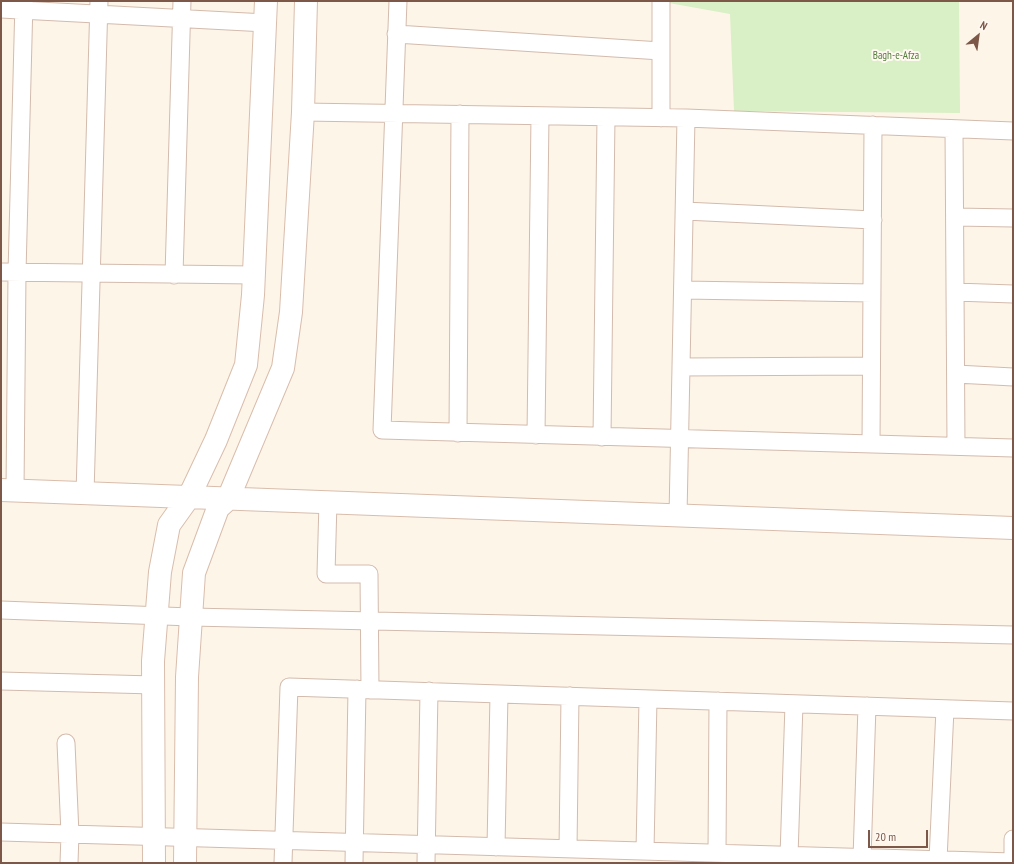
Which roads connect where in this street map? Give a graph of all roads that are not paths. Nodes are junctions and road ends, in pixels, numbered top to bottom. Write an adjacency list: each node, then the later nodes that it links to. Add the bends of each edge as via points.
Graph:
1 (182, 1): 9 (street)
2 (266, 1): 10 (main road)
3 (306, 1): 13 (main road)
4 (398, 1): 11 (street)
5 (661, 1): 12 (street)
6 (24, 6): 7 (street); 8 (street); 27 (street)
7 (98, 7): 9 (street); 28 (street)
8 (1, 9)
9 (181, 18): 10 (street); 29 (street)
10 (266, 22): 30 (main road)
11 (396, 34): 12 (street); 14 (street)
12 (661, 51): 18 (street)
13 (303, 112): 14 (street); 49 (main road, via 291,312 283,368)
14 (394, 113): 15 (street); 39 (street, via 382,430)
15 (460, 114): 16 (street); 39 (street)
16 (540, 116): 17 (street); 40 (street)
17 (606, 117): 18 (street); 41 (street)
18 (661, 118): 19 (street)
19 (686, 118): 20 (street); 23 (street)
20 (873, 125): 21 (street); 26 (street)
21 (954, 129): 22 (street); 24 (street)
22 (1013, 131)
23 (684, 211): 26 (street); 31 (street)
24 (955, 217): 25 (street); 32 (street)
25 (1013, 218)
26 (873, 220): 33 (street)
27 (9, 273): 28 (street); 46 (street)
28 (91, 274): 29 (street); 47 (street)
29 (174, 274): 30 (street)
30 (254, 275): 48 (main road, via 246,365 216,440)
31 (683, 290): 33 (street); 36 (street)
32 (955, 292): 34 (street); 37 (street)
33 (872, 293): 35 (street)
34 (1013, 294)
35 (871, 366): 36 (street); 43 (street)
36 (681, 367): 42 (street)
37 (956, 374): 38 (street); 44 (street)
38 (1013, 377)
39 (458, 433): 40 (street)
40 (536, 435): 41 (street)
41 (602, 437): 42 (street)
42 (679, 439): 43 (street); 51 (street)
43 (871, 444): 44 (street)
44 (956, 446): 45 (street)
45 (1013, 448)
46 (8, 490): 47 (main road)
47 (85, 494): 48 (main road)
48 (189, 497): 49 (main road); 54 (main road, via 169,525 160,572)
49 (228, 499): 50 (main road); 55 (main road, via 218,508 194,573)
50 (328, 502): 51 (main road); 56 (street, via 326,574 370,574)
51 (678, 516): 52 (main road)
52 (1013, 528)
53 (1, 610): 54 (street)
54 (157, 615): 55 (street); 59 (main road)
55 (191, 617): 56 (street); 74 (main road, via 187,677)
56 (370, 620): 57 (street); 60 (street)
57 (1013, 635)
58 (1, 681): 59 (street)
59 (154, 685): 73 (main road)
60 (363, 689): 61 (street); 76 (street, via 289,687); 77 (street)
61 (429, 691): 62 (street); 78 (street)
62 (499, 694): 63 (street); 79 (street)
63 (570, 696): 64 (street); 80 (street)
64 (648, 699): 65 (street); 81 (street)
65 (718, 701): 66 (street); 82 (street)
66 (794, 704): 67 (street); 83 (street)
67 (867, 706): 68 (street); 84 (street)
68 (945, 709): 69 (street); 87 (street)
69 (1013, 711)
70 (66, 742): 72 (street)
71 (1, 832): 72 (street)
72 (70, 834): 73 (street); 91 (street)
73 (154, 836): 74 (street); 92 (main road)
74 (185, 837): 76 (street); 93 (main road)
75 (1013, 839): 90 (street)
76 (284, 840): 77 (street); 94 (street)
77 (354, 842): 78 (street); 95 (street)
78 (426, 845): 79 (street); 96 (street)
79 (496, 846): 80 (street)
80 (568, 849): 81 (street)
81 (645, 851): 82 (street)
82 (716, 853): 85 (street)
83 (789, 856): 85 (street); 86 (street)
84 (862, 858): 86 (street); 88 (street)
85 (746, 859)
86 (830, 860)
87 (938, 860): 88 (street); 89 (street)
88 (902, 861)
89 (974, 862): 90 (street)
90 (1013, 862)
91 (69, 863)
92 (154, 863)
93 (185, 863)
94 (283, 863)
95 (354, 863)
96 (426, 863)

